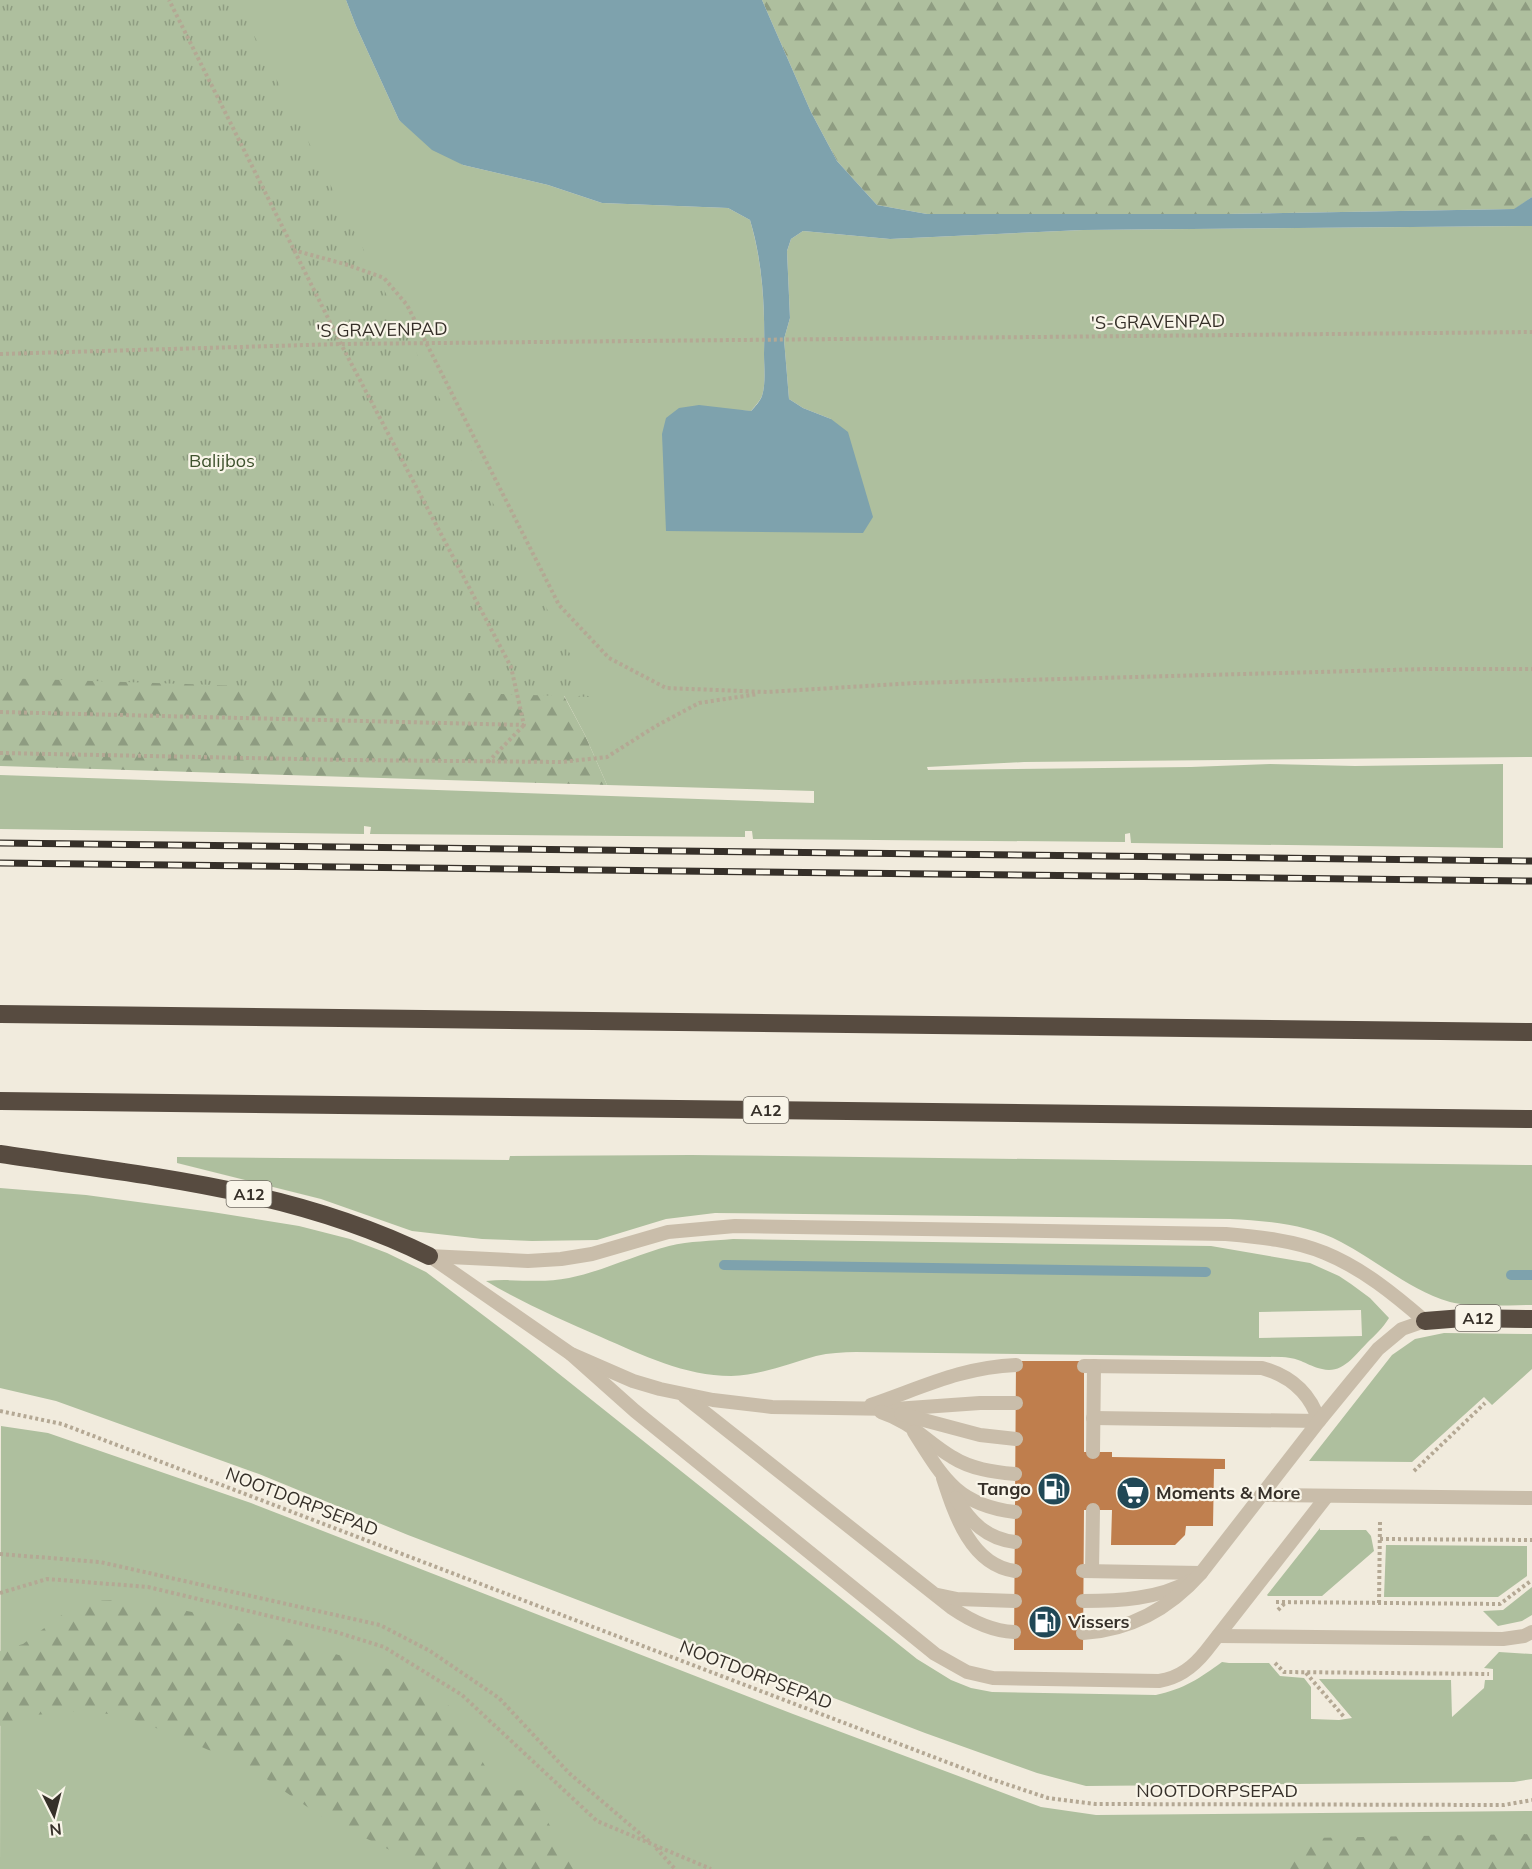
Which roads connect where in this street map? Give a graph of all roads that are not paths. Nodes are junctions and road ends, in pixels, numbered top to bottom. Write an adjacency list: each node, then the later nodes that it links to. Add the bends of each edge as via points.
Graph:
1 (0, 1014): 2 (highway)
2 (1532, 1032)
3 (0, 1101): 4 (highway, A12)
4 (1532, 1119)
5 (0, 1154): 6 (highway, A12, via 147,1174 284,1202 390,1237)
6 (429, 1256): 8 (lane, A12, via 561,1259 668,1232 726,1227 1225,1234 1278,1240 1326,1253 1383,1287); 9 (lane, A12)
7 (1532, 1319): 8 (highway, A12)
8 (1425, 1321): 15 (lane, A12, via 1388,1339)
9 (571, 1354): 11 (lane, A12, via 633,1381); 35 (lane, A12, via 634,1411 935,1654 959,1669 1004,1679 1164,1680 1187,1670)
10 (1016, 1365): 13 (lane, A12, via 956,1374)
11 (683, 1394): 13 (lane, A12, via 772,1407); 29 (lane, A12)
12 (1016, 1403): 13 (lane, A12)
13 (855, 1409): 16 (lane, A12, via 877,1411); 17 (lane, A12, via 895,1412 980,1435)
14 (1093, 1418): 15 (lane); 15 (lane, via 1089,1366 1257,1368 1296,1384 1310,1400); 18 (lane)
15 (1319, 1421): 21 (lane, A12)
16 (908, 1423): 19 (lane, A12, via 962,1462); 20 (lane)
17 (1016, 1439)
18 (1090, 1443)
19 (1015, 1474)
20 (943, 1476): 24 (lane, via 979,1504); 26 (lane, via 976,1525 992,1537); 27 (lane, via 959,1521 973,1545 992,1564)
21 (1261, 1495): 22 (lane); 28 (lane, A12)
22 (1327, 1496): 23 (lane); 35 (lane, A12)
23 (1532, 1498)
24 (1015, 1512)
25 (1090, 1512): 28 (lane, via 1088,1571)
26 (1015, 1542)
27 (1015, 1571)
28 (1201, 1573): 31 (lane, A12, via 1157,1593); 34 (lane, A12, via 1179,1596 1141,1619)
29 (928, 1590): 30 (lane, A12, via 957,1599); 32 (lane, A12, via 971,1619)
30 (1015, 1601)
31 (1083, 1601)
32 (1014, 1632)
33 (1532, 1632): 36 (lane)
34 (1083, 1633)
35 (1218, 1636): 36 (lane)
36 (1497, 1639): 37 (lane)
37 (1532, 1639)

